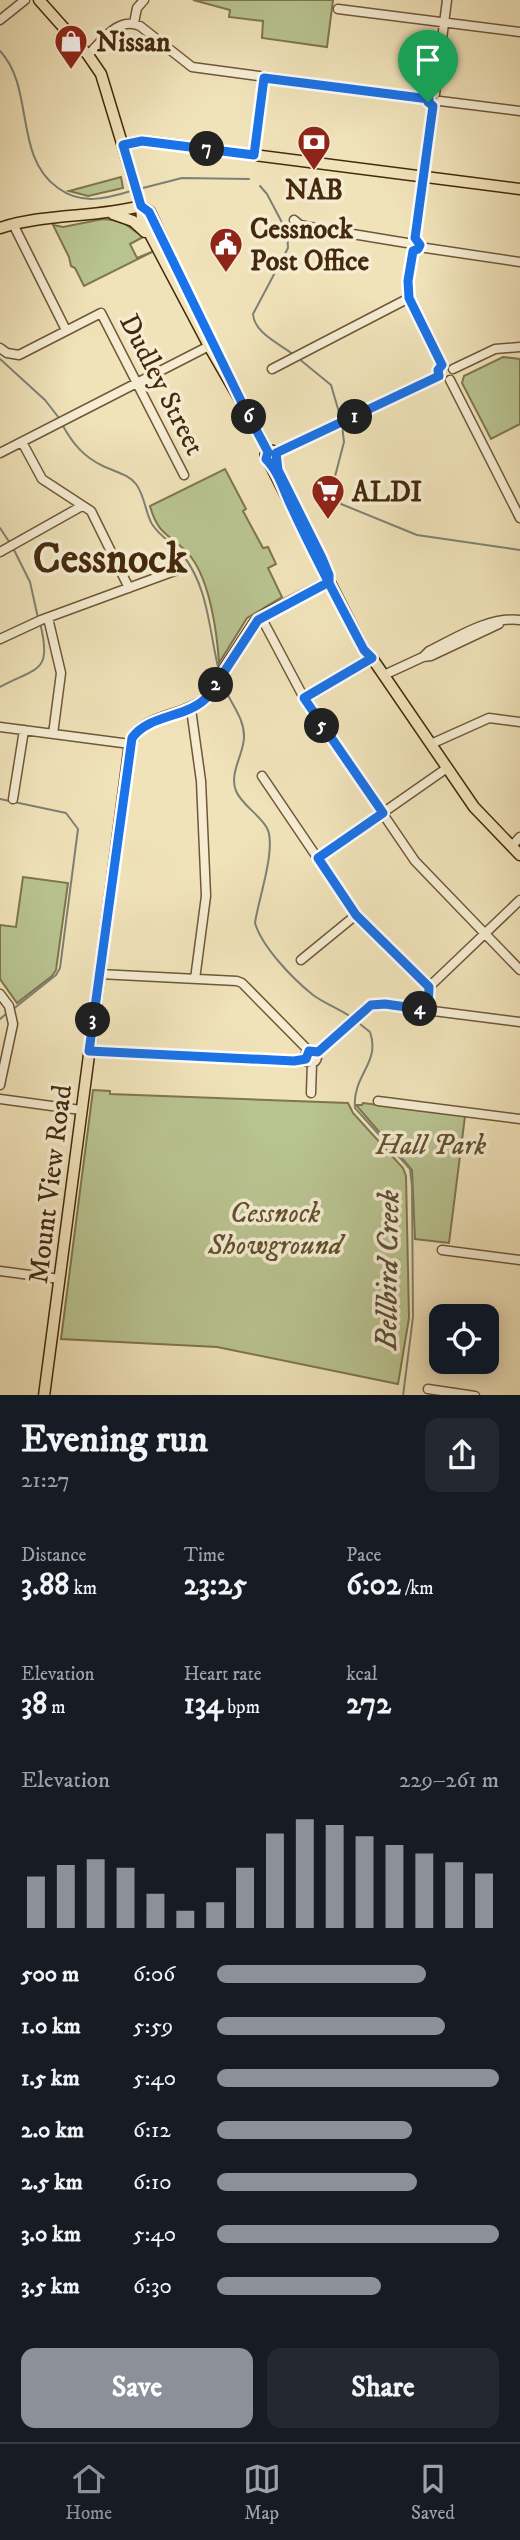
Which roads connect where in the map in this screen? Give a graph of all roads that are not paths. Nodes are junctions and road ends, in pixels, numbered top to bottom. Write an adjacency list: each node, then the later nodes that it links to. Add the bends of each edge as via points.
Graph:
1 (25, 0): 6 (street)
2 (39, 0): 10 (main road)
3 (144, 0): 8 (street)
4 (447, 0): 7 (street)
5 (338, 9): 7 (street)
6 (0, 20)
7 (444, 22): 9 (street); 12 (street)
8 (134, 23): 10 (street, via 117,26); 11 (street, via 192,67)
9 (520, 32)
10 (88, 55): 14 (main road, via 101,74)
11 (264, 78): 12 (street); 15 (street)
12 (434, 100): 13 (street); 16 (street)
13 (520, 111)
14 (123, 145): 15 (main road, via 142,141); 18 (main road)
15 (254, 155): 16 (main road)
16 (424, 177): 17 (main road); 23 (street)
17 (520, 189)
18 (141, 206): 19 (main road); 24 (main road, via 141,216); 28 (main road, via 149,212)
19 (98, 215): 21 (main road); 24 (main road, via 114,214 133,221)
20 (294, 220): 23 (street, via 300,225)
21 (13, 224): 22 (main road); 27 (street)
22 (0, 228)
23 (414, 245): 25 (street); 26 (street)
24 (157, 246): 29 (main road)
25 (520, 262)
26 (409, 298): 33 (street); 34 (street)
27 (66, 330): 31 (street, via 19,355); 38 (street, Dudley Street, via 101,313)
28 (208, 332): 29 (main road); 32 (main road)
29 (209, 346): 32 (main road); 38 (street); 39 (main road)
30 (520, 347): 35 (street, via 495,349)
31 (0, 348)
32 (220, 355): 39 (main road)
33 (442, 365): 35 (street); 36 (street)
34 (272, 369)
35 (453, 369): 37 (street)
36 (439, 376): 37 (street); 42 (street)
37 (450, 380): 45 (street)
38 (136, 382): 40 (street); 43 (street, Dudley Street)
39 (243, 405): 42 (main road)
40 (22, 442): 41 (street); 44 (street, via 42,479)
41 (0, 453)
42 (272, 457): 47 (main road); 49 (main road)
43 (184, 475)
44 (82, 506): 46 (street); 50 (street, via 91,511)
45 (520, 518)
46 (8, 548)
47 (322, 558): 49 (main road); 51 (main road)
48 (180, 569): 50 (street)
49 (329, 582): 51 (main road); 52 (main road); 56 (main road)
50 (129, 588): 53 (street)
51 (343, 599): 56 (main road)
52 (261, 617): 58 (street); 59 (main road, via 204,700)
53 (42, 620): 55 (street); 63 (street, via 61,673)
54 (520, 620): 57 (street, via 508,618 482,626)
55 (0, 639)
56 (372, 658): 57 (main road); 58 (street)
57 (384, 675): 65 (main road)
58 (304, 698): 69 (street)
59 (191, 709): 64 (main road, via 145,726); 80 (street, via 201,781 206,896)
60 (520, 722): 65 (street, via 489,718)
61 (0, 727): 62 (street)
62 (23, 730): 63 (street); 68 (street)
63 (53, 734): 64 (street)
64 (130, 744): 79 (main road, Mount View Road)
65 (431, 744): 66 (main road)
66 (447, 768): 69 (street); 71 (main road, via 474,807)
67 (262, 776): 73 (street)
68 (13, 799)
69 (383, 813): 73 (street); 76 (street, via 415,861)
70 (520, 837): 71 (street)
71 (512, 846): 72 (main road)
72 (520, 855)
73 (318, 858): 75 (street)
74 (520, 900): 76 (street)
75 (356, 915): 77 (street); 81 (street)
76 (485, 934): 78 (street); 81 (street)
77 (301, 960)
78 (520, 970)
79 (99, 974): 80 (street); 85 (main road, Mount View Road)
80 (195, 979): 86 (street, via 242,983)
81 (429, 987): 83 (street)
82 (0, 994): 87 (street, via 11,1010 13,1024)
83 (428, 1010): 84 (street); 86 (street, via 378,1004 367,1007)
84 (520, 1022)
85 (89, 1051): 86 (street, via 294,1061); 91 (main road, Mount View Road)
86 (310, 1056): 88 (street)
87 (0, 1085)
88 (311, 1093)
89 (0, 1099): 91 (street)
90 (378, 1101): 92 (street)
91 (81, 1110): 96 (main road, Mount View Road)
92 (520, 1119)
93 (442, 1250): 94 (street)
94 (520, 1260)
95 (0, 1271): 96 (street)
96 (60, 1279): 98 (main road, Mount View Road)
97 (428, 1389): 99 (street)
98 (44, 1395)
99 (475, 1395)

